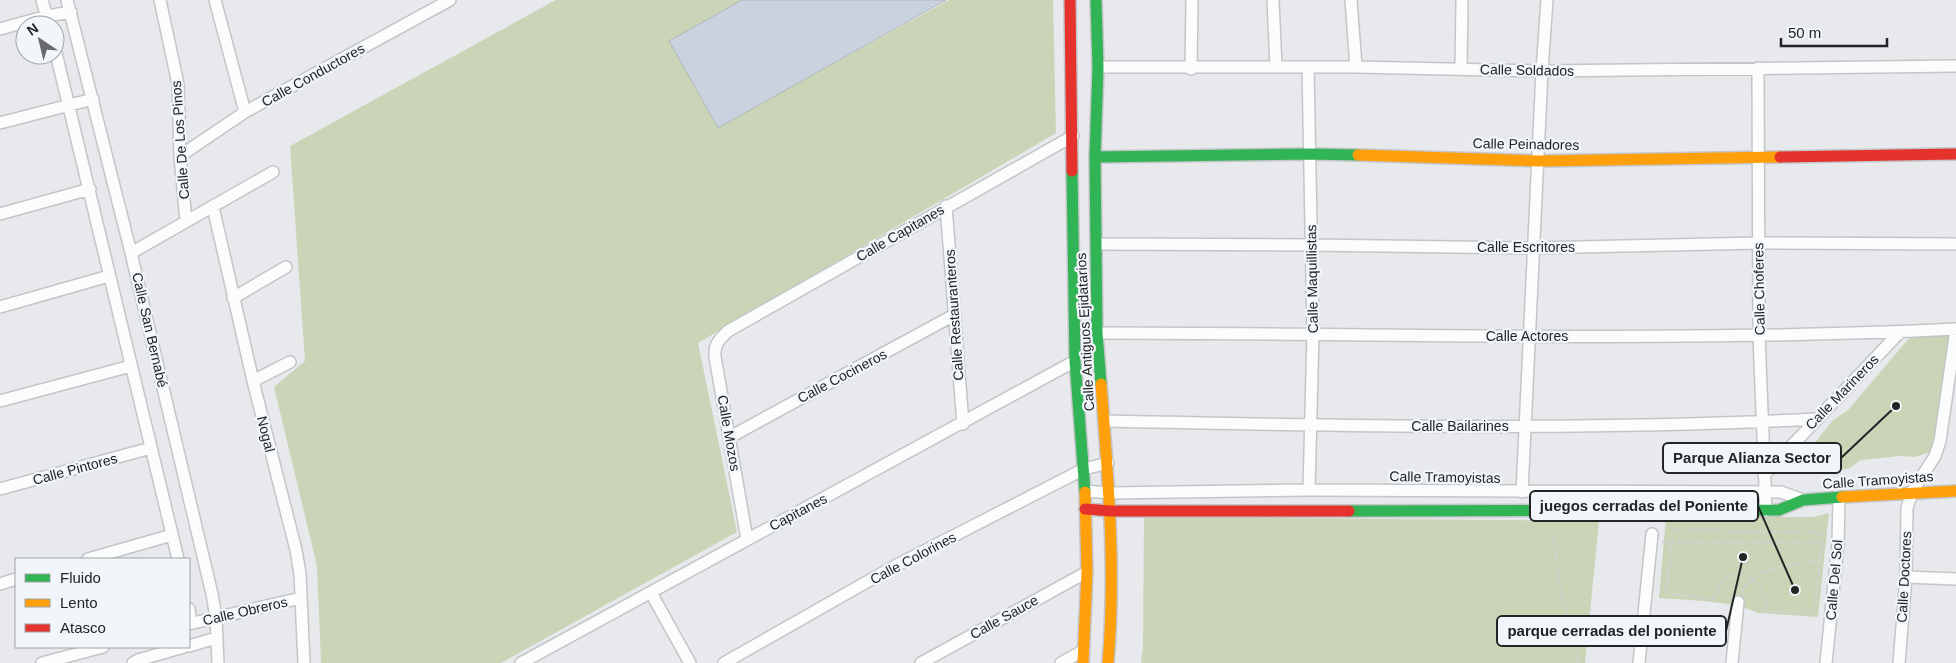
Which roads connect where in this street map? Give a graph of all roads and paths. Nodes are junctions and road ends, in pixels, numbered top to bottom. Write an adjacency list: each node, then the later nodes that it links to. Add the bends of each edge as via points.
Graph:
1 (42, 0): 14 (street)
2 (67, 0): 13 (street, Calle San Bernabé)
3 (160, 0): 35 (street, Calle De Los Pinos, via 178,84)
4 (215, 0): 30 (street)
5 (450, 0): 30 (street, Calle Conductores)
6 (1070, 0): 32 (street, Calle Antiguos Ejidatarios)
7 (1096, 0): 22 (street, Calle Antiguos Ejidatarios)
8 (1192, 0): 25 (street)
9 (1273, 0): 23 (street)
10 (1351, 0): 21 (street)
11 (1462, 0): 26 (street)
12 (1547, 0): 27 (street)
13 (71, 12): 15 (street); 28 (street, Calle San Bernabé)
14 (46, 15)
15 (63, 15)
16 (15, 27): 17 (street)
17 (0, 30)
18 (59, 65): 29 (street, Calle San Bernabé)
19 (1956, 66): 24 (street, Calle Soldados)
20 (1308, 67): 21 (street, Calle Soldados); 23 (street, Calle Soldados); 33 (street, Calle Maquillistas)
21 (1356, 67): 26 (street, Calle Soldados)
22 (1098, 68): 25 (street, Calle Soldados); 37 (street, Calle Antiguos Ejidatarios)
23 (1276, 68): 25 (street, Calle Soldados)
24 (1758, 68): 27 (street, Calle Soldados); 36 (street, Calle Choferes)
25 (1191, 69)
26 (1461, 69): 27 (street, Calle Soldados)
27 (1542, 72): 38 (street)
28 (93, 99): 29 (street); 50 (street, Calle San Bernabé)
29 (69, 106): 31 (street); 40 (street, Calle San Bernabé)
30 (246, 112): 35 (street, Calle Conductores)
31 (0, 123)
32 (1073, 136): 41 (street, Calle Capitanes); 63 (street, Calle Antiguos Ejidatarios)
33 (1311, 154): 37 (street, Calle Peinadores); 38 (street, Calle Peinadores); 48 (street, Calle Maquillistas)
34 (1956, 154): 36 (street, Calle Peinadores)
35 (180, 156): 44 (street, Calle De Los Pinos)
36 (1759, 157): 38 (street, Calle Peinadores); 46 (street, Calle Choferes)
37 (1095, 158): 45 (street, Calle Antiguos Ejidatarios)
38 (1539, 161): 49 (street)
39 (273, 172): 42 (street)
40 (90, 189): 43 (street); 52 (street, Calle San Bernabé)
41 (946, 206): 55 (street, Calle Restauranteros); 57 (street, Calle Capitanes)
42 (213, 207): 44 (street); 53 (street, Nogal)
43 (0, 214)
44 (186, 221): 50 (street)
45 (1096, 244): 48 (street, Calle Escritores); 60 (street, Calle Antiguos Ejidatarios)
46 (1758, 244): 47 (street, Calle Escritores); 49 (street, Calle Escritores); 61 (street, Calle Choferes)
47 (1956, 244)
48 (1311, 245): 49 (street, Calle Escritores); 59 (street, Calle Maquillistas)
49 (1533, 248): 62 (street)
50 (131, 252): 111 (street, Calle San Bernabé)
51 (286, 266): 53 (street)
52 (109, 276): 54 (street); 65 (street, Calle San Bernabé)
53 (233, 298): 66 (street, Nogal)
54 (0, 307)
55 (954, 315): 71 (street, Calle Restauranteros); 74 (street, Calle Cocineros)
56 (1956, 330): 58 (street, Calle Actores); 85 (street, via 1940,442)
57 (728, 331): 74 (street, Calle Mozos, via 714,347)
58 (1900, 332): 61 (street, Calle Actores); 68 (street, Calle Marineros)
59 (1313, 333): 60 (street, Calle Actores); 62 (street, Calle Actores); 72 (street, Calle Maquillistas)
60 (1097, 334): 69 (street, Calle Antiguos Ejidatarios)
61 (1759, 336): 62 (street, Calle Actores); 70 (street, Calle Choferes)
62 (1529, 337): 73 (street)
63 (1075, 361): 71 (street, Capitanes); 77 (street, Calle Antiguos Ejidatarios)
64 (290, 362): 66 (street)
65 (131, 366): 67 (street); 75 (street, Calle San Bernabé)
66 (253, 381): 109 (street, Nogal, via 296,550)
67 (0, 401)
68 (1816, 419): 70 (street, Calle Bailarines); 78 (street, Calle Marineros)
69 (1104, 421): 72 (street, Calle Bailarines); 76 (street, Calle Antiguos Ejidatarios)
70 (1763, 422): 73 (street, Calle Bailarines); 78 (street, Calle Choferes)
71 (963, 424): 95 (street, Capitanes)
72 (1310, 425): 73 (street, Calle Bailarines); 80 (street, Calle Maquillistas)
73 (1524, 426): 83 (street)
74 (730, 437): 95 (street, Calle Mozos)
75 (151, 448): 79 (street, Calle Pintores); 92 (street, Calle San Bernabé)
76 (1108, 463): 77 (street, Calle Colorines); 86 (street, Calle Antiguos Ejidatarios)
77 (1084, 469): 81 (street, Calle Antiguos Ejidatarios); 124 (street, Calle Colorines, via 893,568)
78 (1764, 475): 84 (street, Calle Choferes)
79 (0, 489)
80 (1309, 490): 83 (street, Calle Tramoyistas); 86 (street, Calle Tramoyistas)
81 (1085, 491): 86 (street, Calle Tramoyistas); 89 (street, Calle Antiguos Ejidatarios)
82 (1956, 491): 85 (street, Calle Tramoyistas)
83 (1522, 492): 84 (street, Calle Tramoyistas)
84 (1765, 492): 88 (street, Calle Tramoyistas, via 1781,492); 91 (street, Calle Choferes)
85 (1912, 492): 87 (street, Calle Tramoyistas); 103 (street, Calle Doctores, via 1907,508)
86 (1111, 493): 90 (street, Calle Antiguos Ejidatarios)
87 (1839, 498): 88 (street, Calle Tramoyistas); 98 (street, Calle Del Sol)
88 (1803, 500): 91 (street, Calle Tramoyistas, via 1779,510)
89 (1085, 509): 90 (street, Calle Tramoyistas); 102 (street, Calle Antiguos Ejidatarios)
90 (1111, 511): 91 (street, Calle Tramoyistas); 128 (street, Calle Antiguos Ejidatarios, via 1112,616)
91 (1766, 511)
92 (172, 535): 99 (street); 100 (street, Calle San Bernabé)
93 (1554, 538): 129 (path, via 1558,578)
94 (1652, 538): 96 (path); 130 (street)
95 (747, 539): 108 (street, Capitanes)
96 (1672, 542): 97 (path); 97 (path, via 1673,530 1822,533); 104 (path, via 1666,594 1714,599 1727,577 1739,573)
97 (1822, 543): 98 (path); 101 (path)
98 (1837, 548): 101 (path); 132 (street, Calle Del Sol)
99 (92, 558)
100 (178, 558)
101 (1820, 560): 104 (path, via 1777,568); 104 (path, via 1814,613 1764,611 1767,599)
102 (1087, 572): 117 (street, Calle Antiguos Ejidatarios); 125 (street, Calle Sauce)
103 (1906, 577): 106 (street); 133 (street, Calle Doctores)
104 (1752, 578): 110 (path)
105 (15, 579): 107 (street)
106 (1956, 579)
107 (0, 584)
108 (651, 593): 122 (street, Capitanes); 123 (street)
109 (301, 598): 111 (street, Calle Obreros); 121 (street, Nogal)
110 (1738, 602): 131 (street)
111 (216, 617): 112 (street, Calle Obreros); 113 (street, Calle San Bernabé)
112 (190, 624)
113 (216, 638): 114 (street); 120 (street, Calle San Bernabé)
114 (190, 646)
115 (99, 648): 118 (street)
116 (180, 648): 119 (street)
117 (1084, 650): 126 (street); 127 (street, Calle Antiguos Ejidatarios)
118 (42, 663)
119 (134, 663)
120 (218, 663)
121 (304, 663)
122 (521, 663)
123 (690, 663)
124 (724, 663)
125 (920, 663)
126 (1061, 663)
127 (1083, 663)
128 (1108, 663)
129 (1579, 663)
130 (1639, 663)
131 (1732, 663)
132 (1826, 663)
133 (1899, 663)

